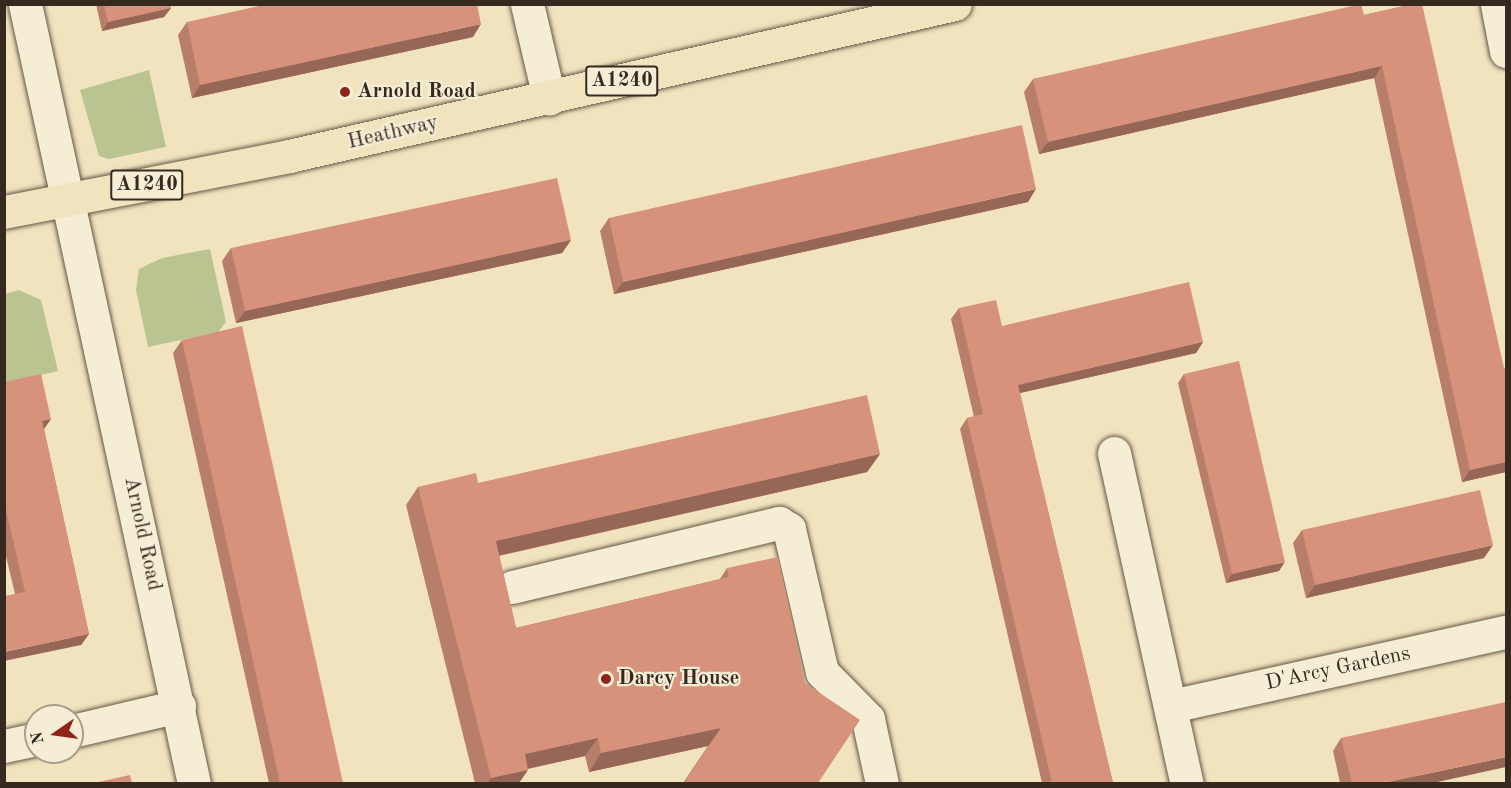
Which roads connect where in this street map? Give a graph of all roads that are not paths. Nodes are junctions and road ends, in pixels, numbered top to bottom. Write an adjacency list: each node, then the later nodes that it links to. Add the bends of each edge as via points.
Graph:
1 (25, 4): 7 (street, Arnold Road)
2 (527, 4): 6 (street)
3 (955, 4): 6 (main road, Heathway / A1240)
4 (1497, 4): 5 (street)
5 (1506, 51)
6 (549, 98): 7 (main road, Heathway / A1240)
7 (69, 201): 8 (main road, Heathway / A1240); 12 (street, Arnold Road)
8 (4, 212)
9 (1114, 453): 13 (street)
10 (512, 587): 18 (street, via 779,523 789,529 822,672 868,719)
11 (1506, 632): 13 (street, D'Arcy Gardens)
12 (179, 706): 14 (street); 17 (street, Arnold Road)
13 (1171, 706): 19 (street)
14 (84, 728)
15 (24, 742): 16 (street)
16 (4, 746)
17 (194, 783)
18 (882, 783)
19 (1187, 783)

